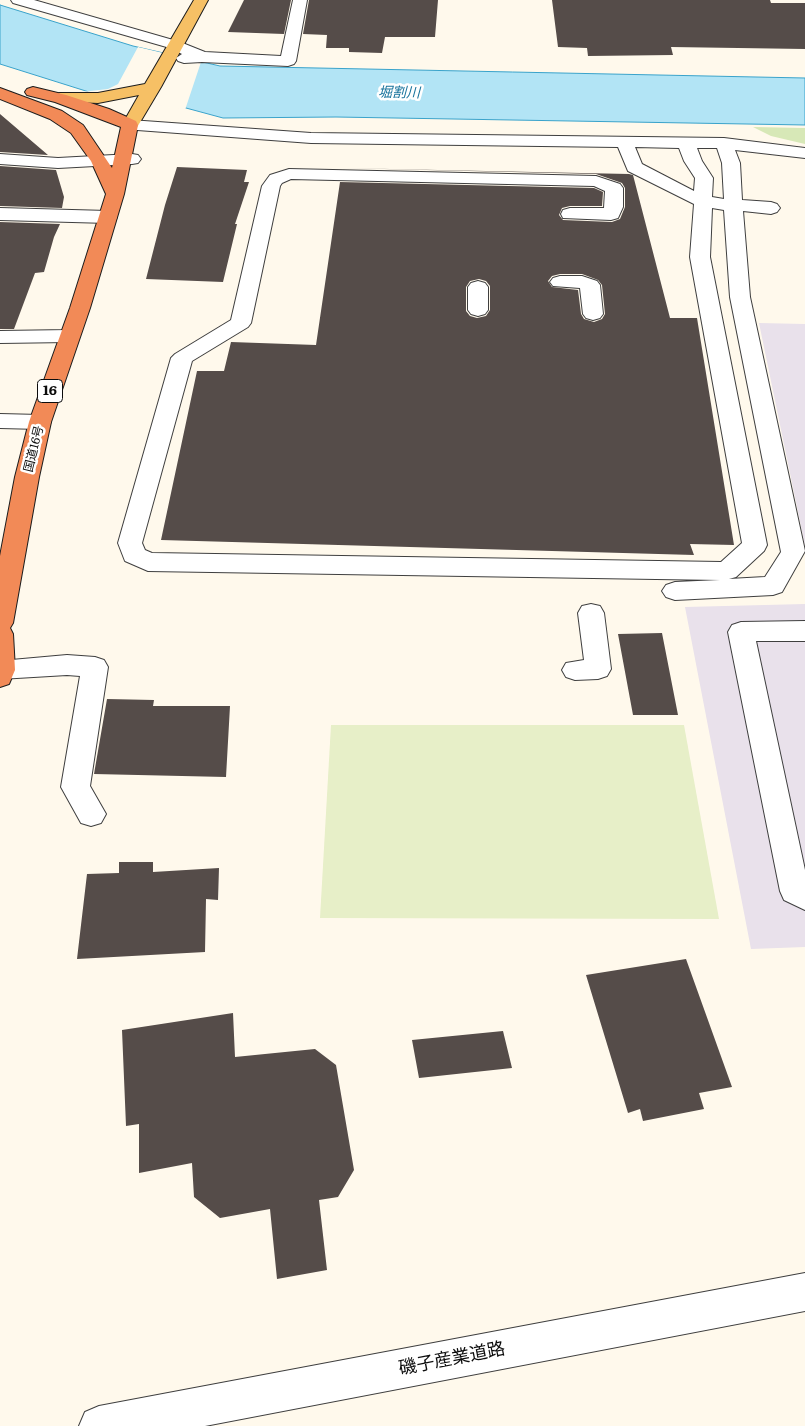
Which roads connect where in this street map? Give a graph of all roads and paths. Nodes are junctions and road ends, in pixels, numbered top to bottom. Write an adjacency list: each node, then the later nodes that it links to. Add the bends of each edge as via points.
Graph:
1 (18, 0): 4 (street)
2 (201, 0): 4 (main road)
3 (300, 0): 4 (street, via 288,61)
4 (175, 54): 6 (main road)
5 (0, 85): 8 (highway)
6 (153, 87): 8 (main road, via 90,98); 9 (main road)
7 (0, 92): 16 (highway, via 56,115 77,129)
8 (60, 98): 9 (highway)
9 (130, 125): 10 (street, via 311,138); 15 (highway, 国道16号 / 16)
10 (625, 142): 11 (street); 18 (street, via 634,167)
11 (686, 142): 12 (street); 18 (street, via 704,178)
12 (724, 142): 13 (street); 19 (street, via 731,163)
13 (805, 153)
14 (0, 158): 16 (street, via 58,163)
15 (127, 160): 16 (street); 17 (highway, 国道16号 / 16)
16 (100, 161): 17 (highway)
17 (115, 194): 23 (highway, 国道16号 / 16)
18 (703, 202): 19 (street); 22 (street, via 700,257 755,545 727,571 148,562 134,555 130,543 182,358 242,323 276,179 289,174 596,181 614,188 611,214)
19 (733, 205): 20 (street); 32 (street, via 740,297 793,552 773,586)
20 (771, 208)
21 (0, 214): 23 (street)
22 (570, 214)
23 (108, 217): 28 (highway, 国道16号 / 16)
24 (560, 282): 27 (street, via 590,285)
25 (478, 287): 26 (street)
26 (478, 310)
27 (593, 314)
28 (68, 336): 29 (street); 31 (highway, 国道16号 / 16)
29 (0, 337)
30 (0, 421): 31 (street)
31 (40, 422): 34 (highway, 国道16号 / 16, via 26,477)
32 (675, 591)
33 (591, 612): 37 (street, via 598,669)
34 (0, 623)
35 (805, 631): 40 (street, via 741,632 791,876 795,890)
36 (0, 634): 38 (highway)
37 (575, 670)
38 (1, 673): 39 (street, via 67,665 95,667 75,787)
39 (91, 814)
40 (805, 898)
41 (805, 1292): 42 (street, 磯子産業道路)
42 (99, 1426)

